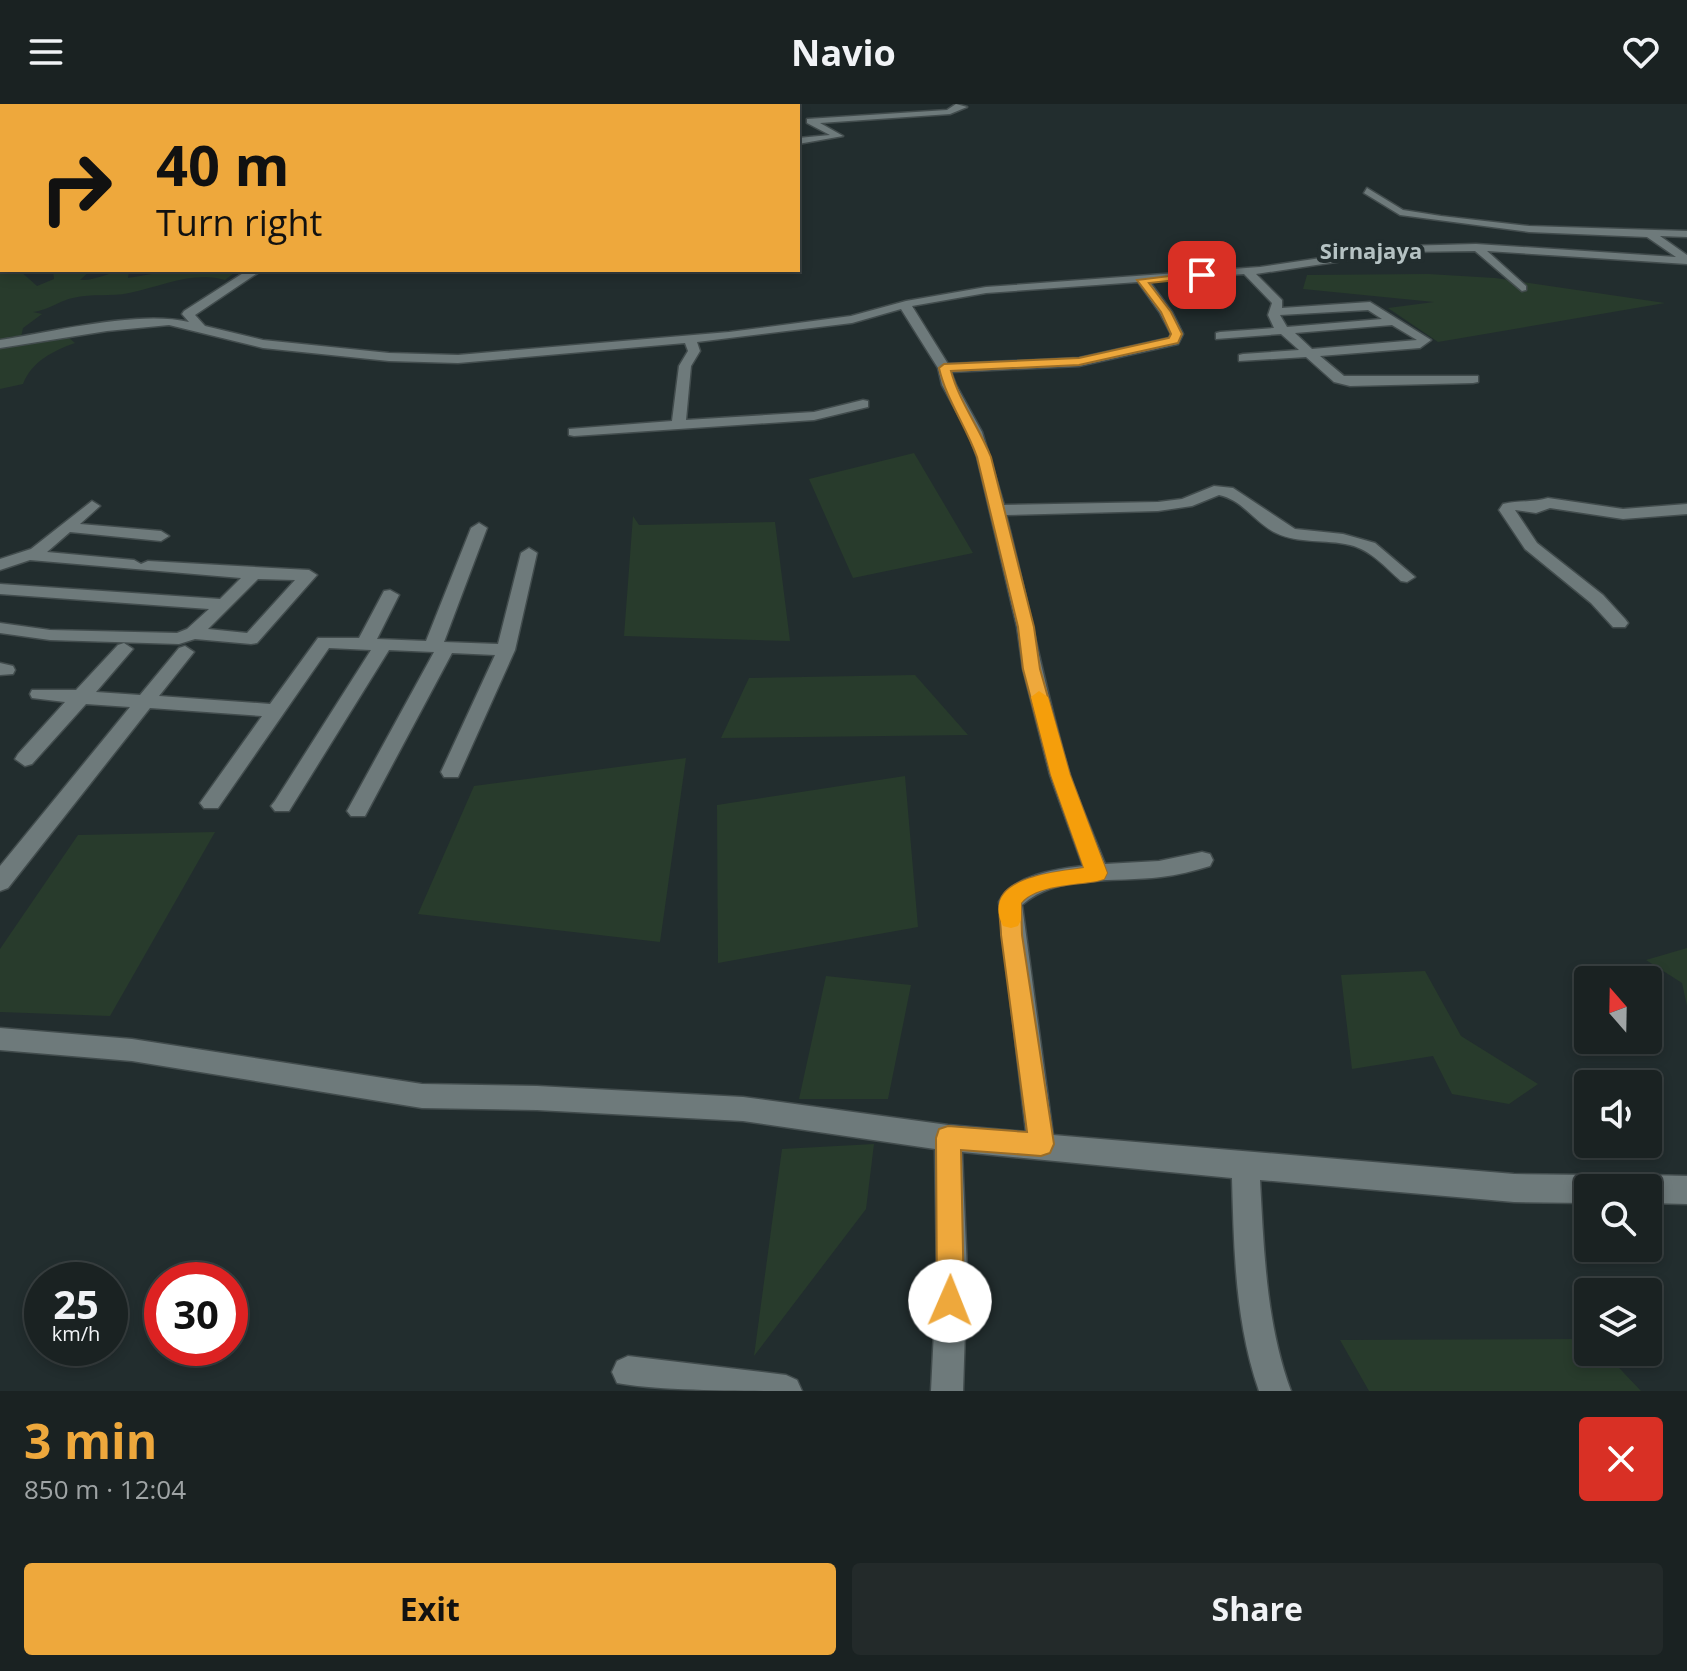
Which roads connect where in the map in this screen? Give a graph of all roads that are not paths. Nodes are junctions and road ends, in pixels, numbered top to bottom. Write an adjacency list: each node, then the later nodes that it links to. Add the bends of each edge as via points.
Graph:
1 (960, 104): 2 (street, via 963,107 950,112 810,121 839,136)
2 (800, 141)
3 (1367, 191): 5 (street, via 1405,213 1509,227)
4 (1631, 223): 6 (street)
5 (1607, 232): 6 (street); 8 (street)
6 (1650, 234): 7 (street); 10 (street)
7 (1687, 234)
8 (1618, 245)
9 (1476, 247): 10 (street); 11 (street, via 1402,249); 14 (street)
10 (1687, 261)
11 (1247, 271): 13 (street); 16 (street, via 1278,302)
12 (253, 272): 18 (street, via 188,314)
13 (1142, 280): 15 (street, via 998,288); 25 (street, via 1166,312 1177,334 1174,341 1079,362)
14 (1522, 288)
15 (906, 304): 21 (street, via 828,323); 25 (street)
16 (1275, 312): 17 (street, via 1365,306); 19 (street)
17 (1396, 321): 19 (street); 23 (street, via 1425,342)
18 (201, 329): 21 (street, via 263,344 426,359); 22 (street, via 157,321)
19 (1284, 330): 20 (street); 23 (street)
20 (1220, 336)
21 (690, 340): 28 (street, via 694,351 685,366)
22 (0, 344)
23 (1308, 352): 24 (street); 26 (street, via 1331,374 1350,382)
24 (1243, 358)
25 (944, 368): 32 (street, via 975,432)
26 (1473, 379)
27 (863, 404): 28 (street, via 814,416)
28 (679, 425): 29 (street)
29 (574, 432)
30 (92, 506): 33 (street)
31 (1687, 509): 44 (street, via 1623,514 1548,503 1508,507 1531,546)
32 (998, 510): 40 (street, via 1180,504 1221,490 1293,534 1368,546); 61 (street, via 1060,775)
33 (66, 527): 35 (street); 37 (street)
34 (479, 528): 48 (street)
35 (161, 536)
36 (529, 553): 50 (street)
37 (29, 555): 38 (street); 39 (street)
38 (3, 561)
39 (254, 574): 43 (street); 46 (street, via 309,575 251,639)
40 (1407, 577)
41 (0, 589): 43 (street)
42 (390, 595): 47 (street)
43 (224, 605): 46 (street)
44 (1619, 623)
45 (0, 628): 46 (street)
46 (189, 643): 53 (street)
47 (374, 644): 48 (street); 54 (street, via 324,642); 58 (street)
48 (440, 647): 50 (street); 59 (street)
49 (124, 649): 52 (street)
50 (506, 650): 56 (street)
51 (39, 694): 52 (street)
52 (80, 699): 53 (street); 55 (street)
53 (144, 703): 54 (street); 62 (street)
54 (274, 711): 57 (street)
55 (25, 759)
56 (451, 772)
57 (211, 803)
58 (282, 806)
59 (358, 811)
60 (1202, 860): 61 (street)
61 (1097, 873): 65 (street, via 1041,883 1018,892 1010,902)
62 (0, 882)
63 (0, 1039): 64 (street, via 132,1050 422,1096 743,1109)
64 (948, 1138): 65 (street); 72 (street, via 952,1271)
65 (1041, 1144): 66 (street)
66 (1245, 1166): 67 (street); 73 (street, via 1261,1349)
67 (1574, 1189)
68 (1662, 1189): 69 (street)
69 (1687, 1190)
70 (628, 1372): 71 (street)
71 (786, 1391)
72 (947, 1391)
73 (1275, 1391)

